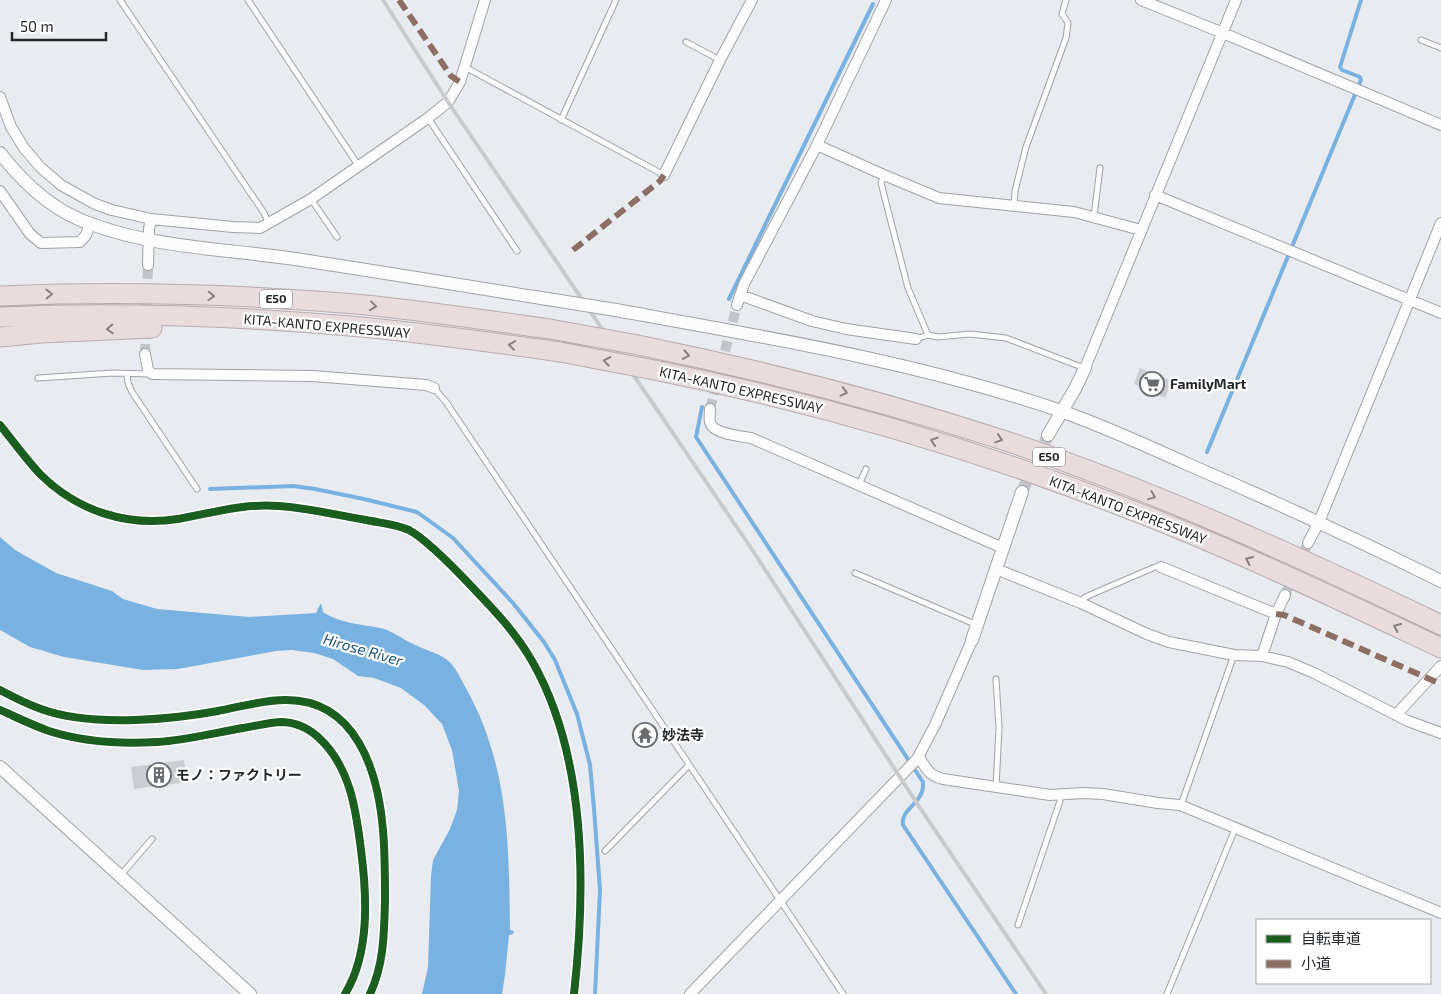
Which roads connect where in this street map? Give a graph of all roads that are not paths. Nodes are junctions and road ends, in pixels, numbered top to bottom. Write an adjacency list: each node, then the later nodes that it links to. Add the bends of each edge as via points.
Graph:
1 (120, 0): 34 (lane)
2 (248, 0): 22 (lane)
3 (485, 0): 15 (street)
4 (616, 0): 18 (lane)
5 (752, 0): 14 (street)
6 (1066, 0): 29 (lane, via 1062,14 1068,23 1066,38 1026,147)
7 (1141, 0): 10 (street)
8 (1236, 0): 10 (street)
9 (883, 1): 20 (street)
10 (1223, 33): 19 (street); 27 (street)
11 (1421, 40): 13 (lane)
12 (686, 42): 14 (lane)
13 (1441, 48)
14 (720, 60): 24 (street)
15 (464, 67): 17 (street, via 454,94); 18 (lane)
16 (0, 97): 31 (street, via 11,127 24,148 61,185 95,204)
17 (428, 118): 22 (street); 38 (lane)
18 (561, 120): 24 (lane)
19 (1441, 125)
20 (817, 145): 25 (street); 47 (street, via 738,300 825,324)
21 (0, 153): 33 (street, via 42,198)
22 (358, 165): 28 (street)
23 (1100, 168): 30 (lane)
24 (664, 175)
25 (884, 175): 29 (street, via 939,198); 45 (lane, via 882,188 908,288)
26 (0, 191): 33 (street, via 30,234 41,243 80,242)
27 (1155, 195): 35 (street); 41 (street)
28 (311, 199): 34 (street); 36 (lane)
29 (1014, 206): 30 (street)
30 (1094, 216): 35 (street)
31 (151, 219): 34 (street, via 246,228); 37 (street)
32 (1441, 223): 41 (street)
33 (90, 224): 37 (street)
34 (269, 224)
35 (1141, 230): 49 (street)
36 (337, 237)
37 (149, 239): 39 (street); 55 (street, bridge, via 535,297 770,338 964,381)
38 (517, 250)
39 (148, 265)
40 (0, 296): 72 (highway, KITA-KANTO EXPRESSWAY / E50, one-way to 72, bridge, via 130,293 356,304 550,329 715,361 861,397 1003,440 1230,527)
41 (1409, 301): 42 (street); 61 (street)
42 (1441, 313)
43 (0, 317): 44 (highway, KITA-KANTO EXPRESSWAY / E50, via 128,314)
44 (351, 326): 46 (highway, one-way to 46, via 130,328); 74 (highway, KITA-KANTO EXPRESSWAY / E50, one-way to 44, bridge, via 1311,587 1126,508 908,433 654,370 560,352)
45 (928, 335): 47 (lane); 49 (lane, via 970,334 1006,338)
46 (0, 337)
47 (916, 339)
48 (145, 354): 51 (street)
49 (1085, 368): 55 (street)
50 (127, 374): 51 (lane); 52 (lane); 59 (lane, via 132,392)
51 (152, 374): 53 (street, via 313,376)
52 (38, 378)
53 (434, 388): 82 (lane)
54 (710, 409): 58 (street, via 710,422 720,432 751,438)
55 (1062, 412): 56 (street); 61 (street)
56 (1048, 435)
57 (866, 469): 58 (lane)
58 (860, 485): 63 (street)
59 (197, 489)
60 (1022, 492): 63 (street)
61 (1319, 522): 62 (street); 67 (street)
62 (1308, 543)
63 (1003, 548): 65 (street)
64 (1161, 567): 69 (lane, via 1090,595); 70 (street)
65 (996, 569): 69 (street); 71 (street)
66 (855, 573): 71 (lane)
67 (1441, 581)
68 (1286, 595): 70 (street)
69 (1081, 603): 75 (street, via 1170,642)
70 (1276, 614): 76 (street)
71 (977, 625): 73 (street)
72 (1441, 625)
73 (972, 640): 81 (street)
74 (1441, 648)
75 (1234, 655): 76 (street); 86 (lane)
76 (1262, 656): 79 (street, via 1301,667)
77 (1441, 666): 79 (street)
78 (996, 679): 84 (lane, via 999,727)
79 (1396, 715): 80 (street)
80 (1441, 733)
81 (918, 757): 84 (street, via 934,777); 91 (street)
82 (689, 765): 89 (lane); 91 (lane)
83 (0, 767): 90 (street)
84 (996, 788): 85 (street)
85 (1060, 795): 86 (street, via 1103,794); 93 (lane)
86 (1180, 805): 87 (street)
87 (1235, 829): 92 (street); 97 (lane)
88 (152, 839): 90 (lane)
89 (606, 851)
90 (119, 876): 94 (street)
91 (782, 901): 95 (street); 96 (lane)
92 (1441, 913)
93 (1018, 925)
94 (250, 994)
95 (690, 994)
96 (843, 994)
97 (1167, 994)

